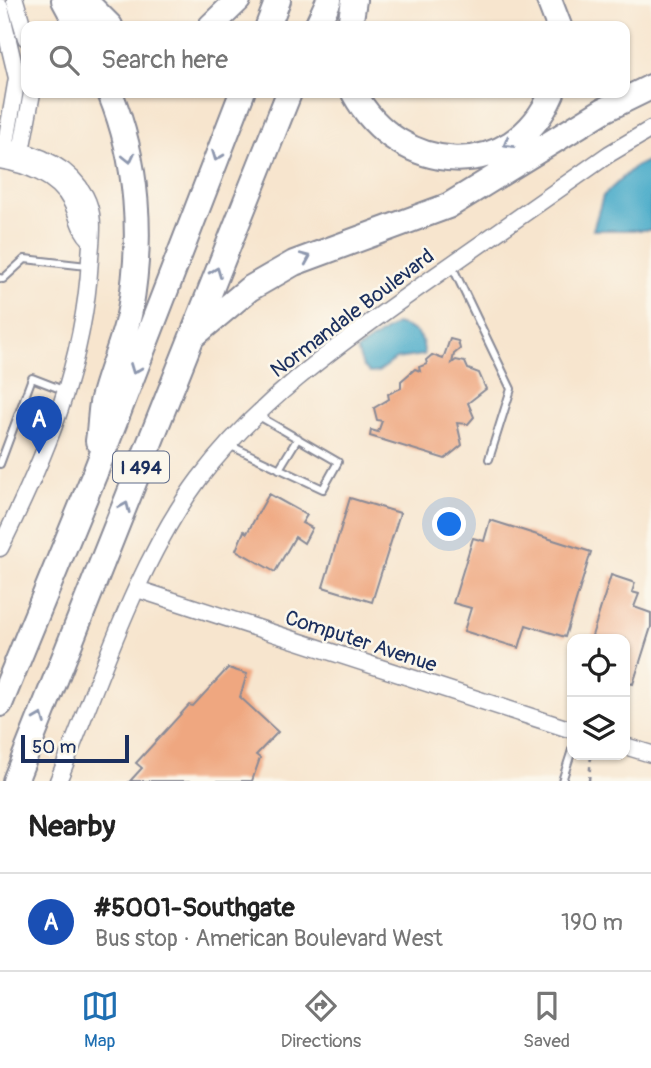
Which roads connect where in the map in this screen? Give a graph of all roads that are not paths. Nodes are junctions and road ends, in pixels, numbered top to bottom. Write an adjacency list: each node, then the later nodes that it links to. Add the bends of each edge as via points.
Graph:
1 (15, 0): 10 (street)
2 (64, 0): 11 (highway)
3 (84, 0): 12 (highway)
4 (238, 0): 13 (highway)
5 (278, 0): 14 (highway)
6 (328, 0): 15 (highway)
7 (354, 0): 16 (highway)
8 (549, 0): 17 (highway)
9 (0, 7): 28 (street, via 17,78)
10 (21, 21)
11 (75, 21)
12 (105, 21)
13 (216, 21)
14 (270, 21)
15 (319, 21)
16 (351, 21)
17 (557, 21)
18 (651, 87): 19 (highway, one-way to 18)
19 (630, 97)
20 (30, 98): 28 (street)
21 (112, 98): 40 (highway, one-way to 40, via 132,169 137,232 130,310 102,402)
22 (240, 98): 40 (highway, I 494, one-way to 40)
23 (287, 98): 32 (highway, I 494, one-way to 23)
24 (357, 98): 25 (highway, one-way to 24, via 537,120 508,145 469,158 447,159 394,141)
25 (549, 98)
26 (629, 98): 32 (highway, one-way to 26, via 248,289 294,263 447,206)
27 (651, 129): 29 (street, Normandale Boulevard)
28 (8, 155): 30 (street, via 47,176 70,198 81,231 91,240)
29 (452, 264): 34 (street, Normandale Boulevard, via 333,349); 37 (lane, via 511,389)
30 (89, 267): 31 (lane, via 25,259); 33 (street, via 85,316)
31 (0, 278)
32 (190, 338): 49 (highway, I 494, one-way to 32)
33 (68, 393): 38 (lane, via 32,378); 41 (street)
34 (255, 414): 35 (lane); 36 (street, Normandale Boulevard)
35 (298, 438): 39 (lane); 39 (lane, via 338,462 337,466 319,490)
36 (228, 444): 39 (lane); 43 (street, Normandale Boulevard, via 198,481)
37 (489, 459)
38 (0, 464)
39 (279, 469)
40 (95, 473): 44 (highway, I 494)
41 (6, 527): 42 (street)
42 (0, 548)
43 (137, 589): 45 (street, Computer Avenue); 50 (street, Normandale Boulevard)
44 (0, 704)
45 (567, 728)
46 (630, 748): 47 (street)
47 (651, 754)
48 (569, 760): 51 (lane)
49 (15, 781)
50 (58, 781)
51 (562, 781)

